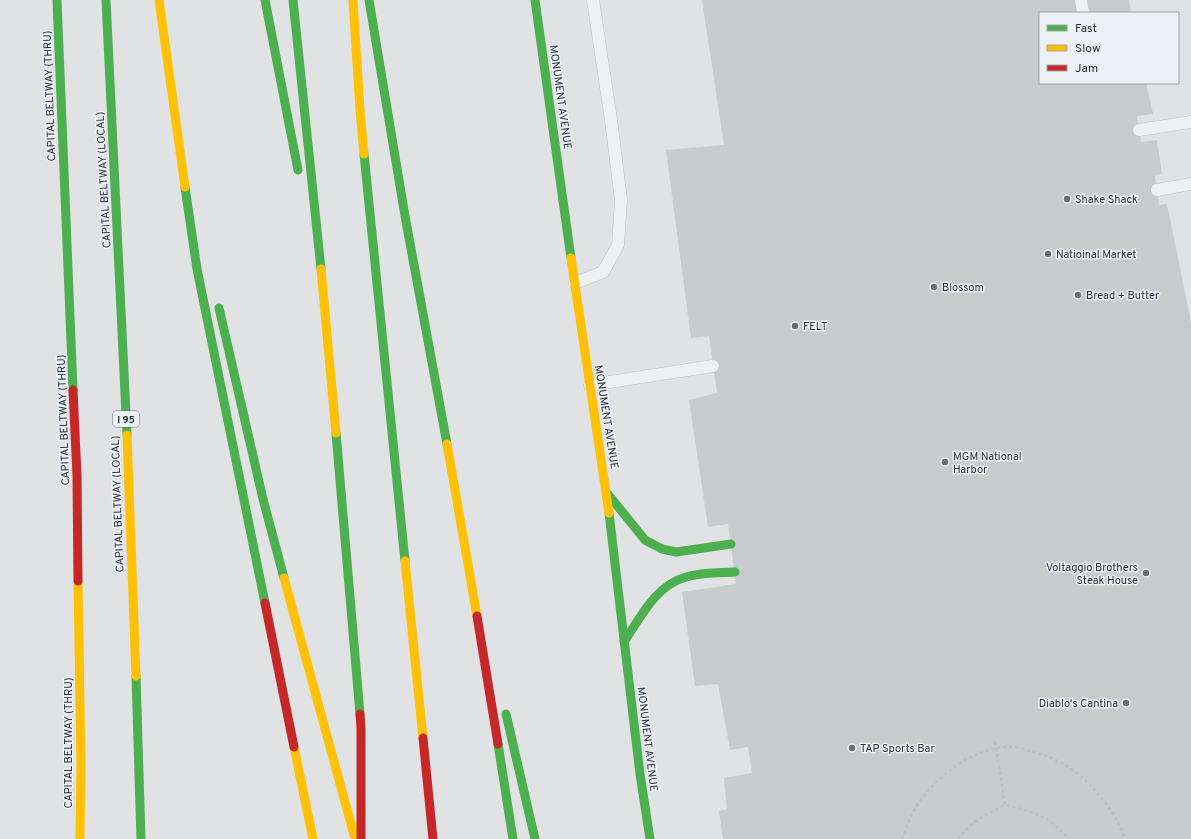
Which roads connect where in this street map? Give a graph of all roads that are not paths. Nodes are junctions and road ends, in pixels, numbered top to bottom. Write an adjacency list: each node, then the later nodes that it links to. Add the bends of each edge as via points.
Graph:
1 (57, 0): 32 (main road, CAPITAL BELTWAY (THRU), via 77,475)
2 (106, 0): 33 (main road, CAPITAL BELTWAY (LOCAL) / I 95)
3 (159, 0): 12 (main road)
4 (265, 0): 15 (main road)
5 (293, 0): 22 (main road)
6 (353, 0): 37 (main road, via 360,110)
7 (369, 0): 28 (main road, via 405,216)
8 (535, 0): 20 (main road, MONUMENT AVENUE)
9 (593, 0): 20 (lane, via 621,200 618,245 603,272)
10 (1081, 0): 11 (lane)
11 (1083, 12)
12 (168, 73): 18 (main road); 34 (main road, via 197,269)
13 (1191, 122): 14 (lane)
14 (1139, 130)
15 (299, 178)
16 (1191, 184): 17 (lane)
17 (1157, 190)
18 (198, 209)
19 (306, 217): 22 (main road)
20 (575, 283): 24 (main road, MONUMENT AVENUE)
21 (217, 300): 35 (main road, via 263,499)
22 (327, 326): 36 (main road, via 361,728)
23 (713, 366): 24 (lane)
24 (590, 385): 25 (main road, MONUMENT AVENUE)
25 (607, 494): 26 (main road, via 645,540 662,549 676,552); 29 (main road, MONUMENT AVENUE)
26 (731, 544)
27 (735, 572): 29 (main road, via 685,577 670,583 656,596)
28 (471, 577): 30 (main road); 38 (main road)
29 (624, 642): 40 (main road, MONUMENT AVENUE)
30 (496, 675)
31 (504, 706): 39 (main road)
32 (80, 839)
33 (142, 839)
34 (313, 839)
35 (355, 839)
36 (361, 839)
37 (434, 839)
38 (513, 839)
39 (534, 839)
40 (650, 839)

